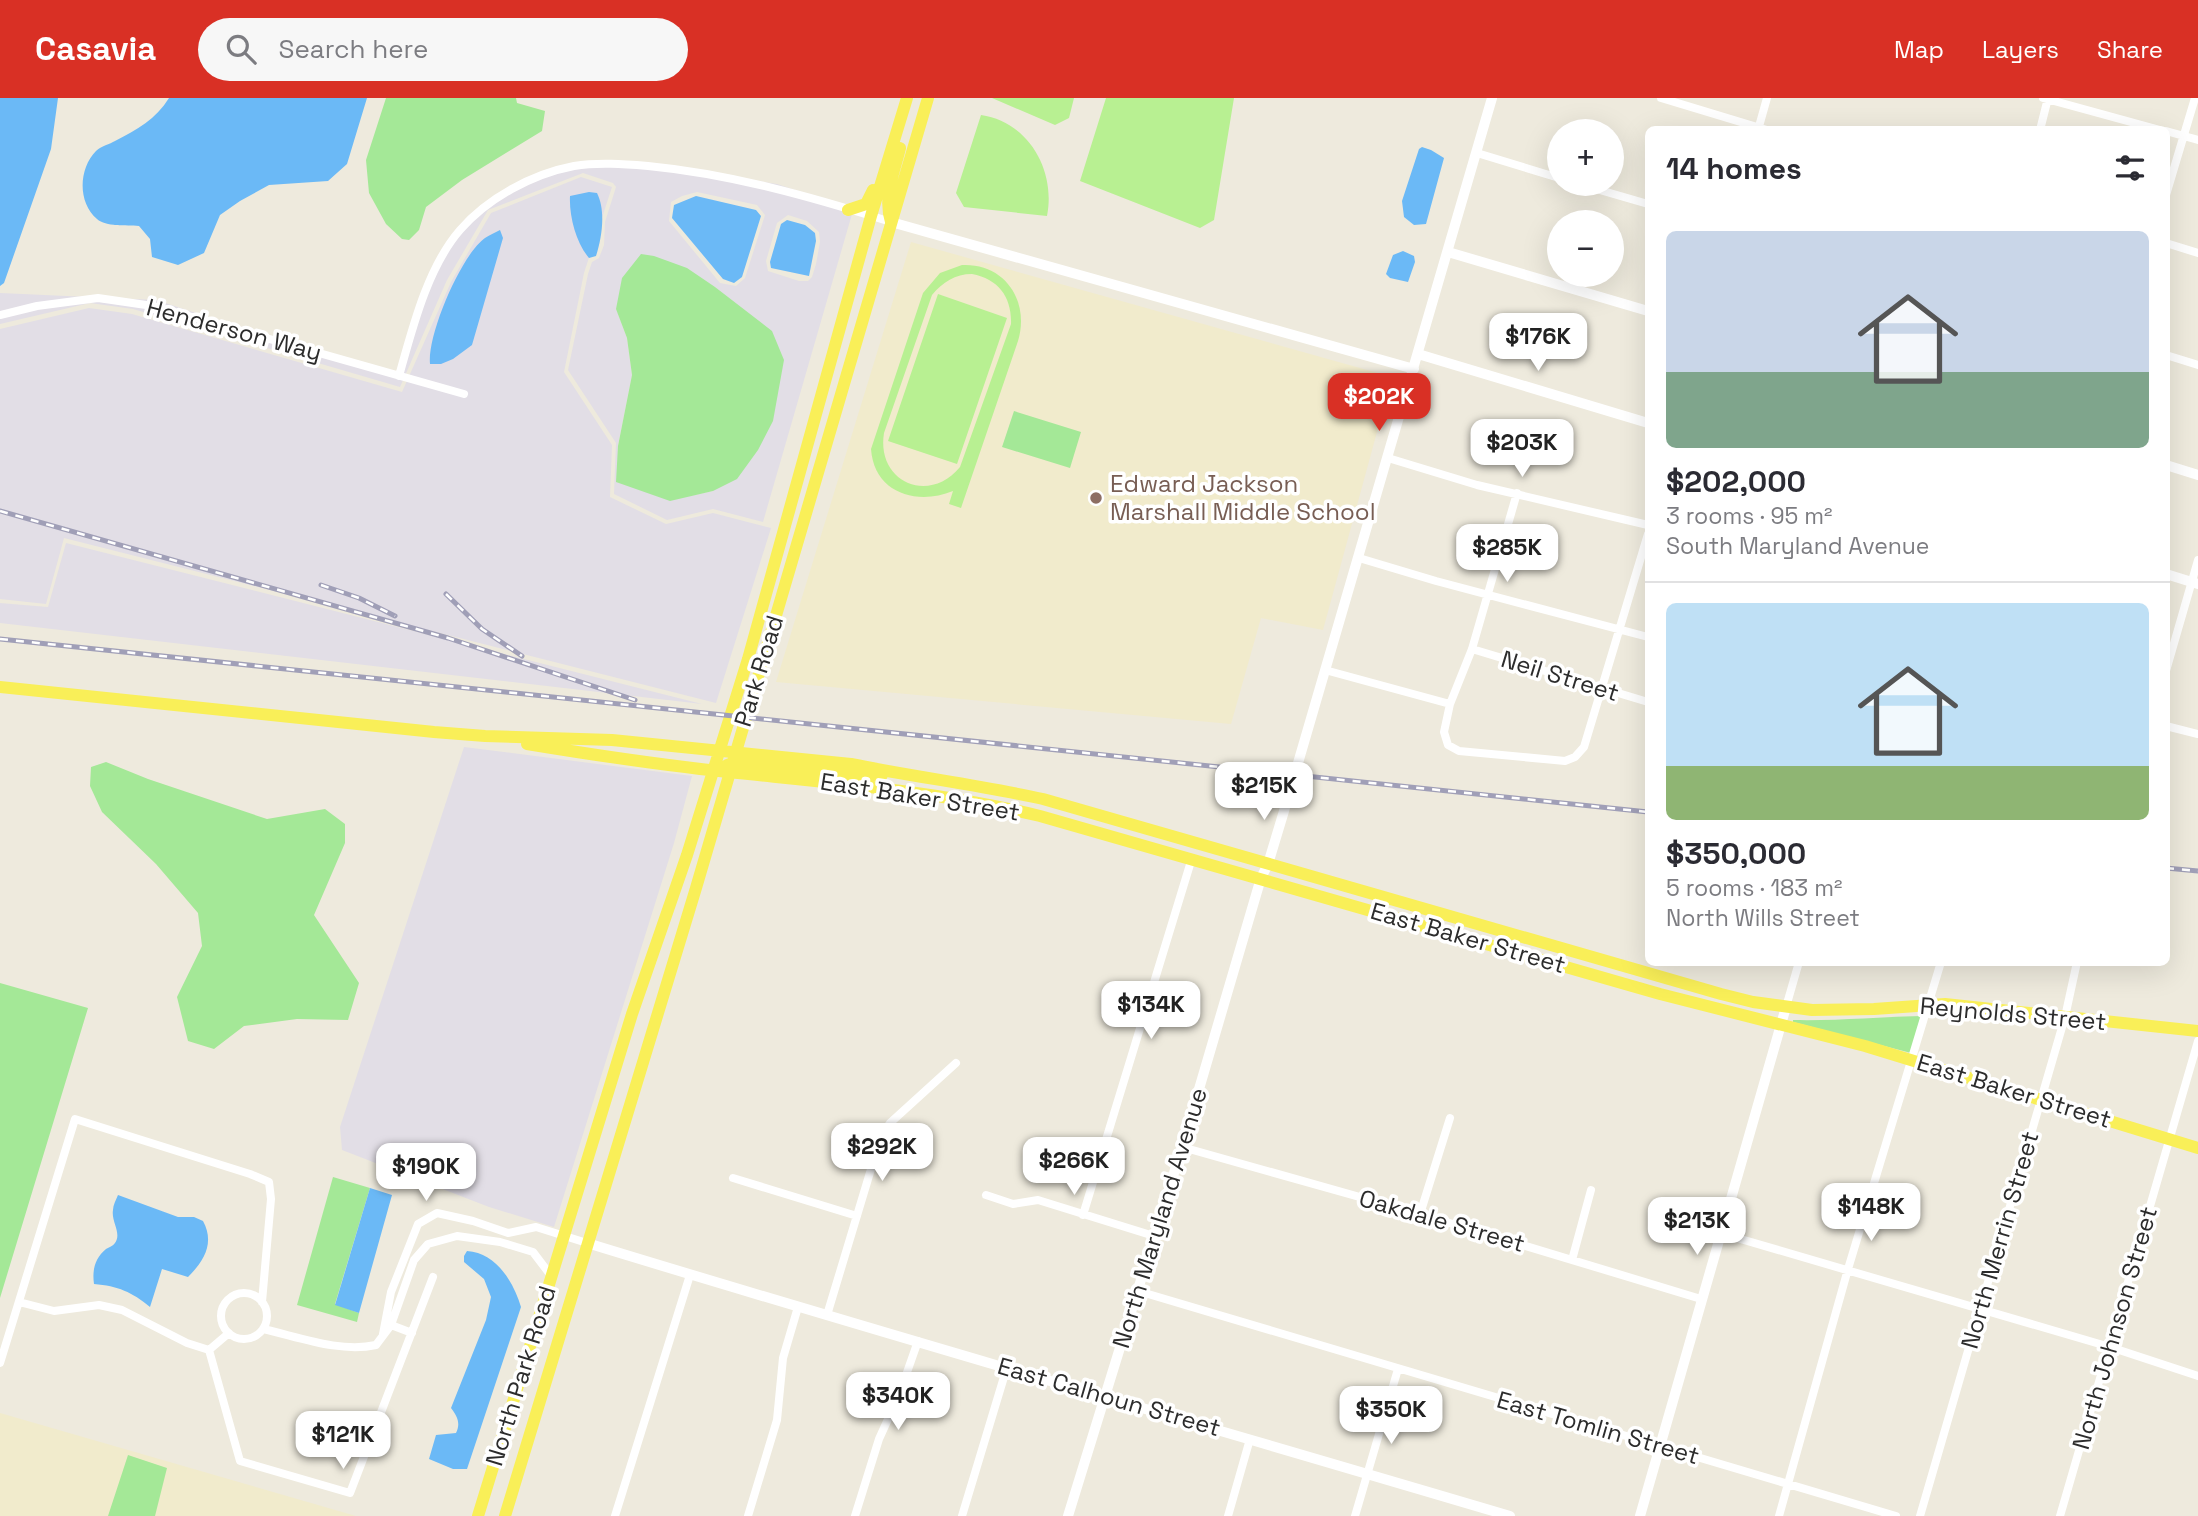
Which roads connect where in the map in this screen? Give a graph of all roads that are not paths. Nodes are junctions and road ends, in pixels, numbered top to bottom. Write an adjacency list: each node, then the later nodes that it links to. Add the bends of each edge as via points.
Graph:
1 (908, 98): 20 (main road, via 873,191 866,204); 21 (main road, Park Road); 22 (main road, via 886,207)
2 (928, 98): 22 (main road, Park Road)
3 (1492, 98): 15 (street, North Maryland Avenue)
4 (1661, 98): 8 (street)
5 (1767, 98): 9 (street)
6 (2047, 98): 10 (street); 11 (street)
7 (2195, 98): 13 (street)
8 (1751, 126)
9 (1762, 126)
10 (2041, 126)
11 (2146, 126)
12 (2170, 132): 13 (street)
13 (2184, 136): 14 (street); 17 (street)
14 (2198, 140)
15 (1476, 153): 16 (street); 24 (street, North Maryland Avenue)
16 (1547, 174)
17 (2170, 182)
18 (1620, 196): 19 (street)
19 (1645, 203)
20 (848, 210): 21 (street); 33 (street, via 690,170 622,164 548,172 487,205 459,231 433,273)
21 (871, 216): 22 (street); 30 (main road, via 877,244 849,345); 59 (main road, Park Road)
22 (891, 222): 30 (main road, Park Road); 32 (street)
23 (2170, 244): 25 (street)
24 (1448, 252): 26 (street); 28 (street, North Maryland Avenue)
25 (2198, 253)
26 (1645, 310)
27 (0, 314): 33 (street, Henderson Way, via 98,298 153,306)
28 (1418, 354): 32 (street, North Maryland Avenue); 35 (street)
29 (2170, 356): 31 (street)
30 (851, 359): 60 (main road, Park Road)
31 (2198, 365)
32 (1414, 369): 36 (street, North Maryland Avenue)
33 (399, 376): 34 (street, Henderson Way)
34 (464, 394)
35 (1645, 422)
36 (1388, 458): 39 (street); 42 (street, North Maryland Avenue)
37 (2170, 466): 38 (street)
38 (2198, 475)
39 (1517, 493): 40 (street); 46 (street)
40 (1645, 524)
41 (1645, 544): 47 (street)
42 (1359, 558): 46 (street); 51 (street, North Maryland Avenue)
43 (2198, 560): 45 (street)
44 (2170, 575): 45 (street)
45 (2195, 583): 50 (street)
46 (1489, 594): 47 (street); 49 (street)
47 (1619, 629): 48 (street); 53 (street)
48 (1645, 636)
49 (1472, 649): 53 (street, Neil Street); 55 (street)
50 (2170, 659)
51 (1325, 670): 55 (street); 63 (street, North Maryland Avenue)
52 (0, 687): 58 (main road)
53 (1601, 688): 54 (street, Neil Street); 55 (street, via 1584,747 1565,761 1459,751 1448,745 1444,733)
54 (1645, 701)
55 (1450, 704)
56 (2170, 727): 57 (street)
57 (2198, 734)
58 (485, 737): 59 (main road, via 604,739); 61 (main road)
59 (720, 750): 60 (main road); 61 (main road, Park Road)
60 (732, 762): 61 (main road); 62 (main road, East Baker Street, via 962,799); 63 (main road, East Baker Street, via 851,764 964,783 1043,799); 99 (main road, Park Road)
61 (713, 770): 97 (main road, Park Road)
62 (1192, 858): 64 (main road, East Baker Street); 91 (street)
63 (1268, 864): 64 (street, North Maryland Avenue); 65 (main road, East Baker Street)
64 (1261, 878): 66 (main road, East Baker Street); 85 (street, North Maryland Avenue)
65 (1392, 899): 66 (street); 67 (main road, East Baker Street)
66 (1387, 915): 68 (main road, East Baker Street)
67 (1539, 941): 68 (street); 72 (main road, East Baker Street)
68 (1534, 957): 73 (main road, East Baker Street)
69 (1798, 966): 75 (street)
70 (1940, 966): 74 (street)
71 (2076, 966): 76 (street, North Merrin Street)
72 (1665, 978): 73 (street); 75 (main road, East Baker Street)
73 (1660, 994): 77 (main road, East Baker Street)
74 (1929, 1004): 75 (main road, Reynolds Street, via 1840,1010); 76 (main road, Reynolds Street); 80 (street)
75 (1786, 1007): 77 (street)
76 (2065, 1017): 78 (main road, Reynolds Street); 82 (street, North Merrin Street)
77 (1781, 1025): 80 (main road, East Baker Street); 95 (street)
78 (2198, 1031)
79 (2198, 1041): 84 (street, North Johnson Street)
80 (1913, 1060): 82 (main road, East Baker Street); 104 (street)
81 (956, 1063): 92 (street, via 881,1136)
82 (2040, 1100): 84 (main road, East Baker Street); 113 (street, North Merrin Street)
83 (1450, 1118): 90 (street)
84 (2169, 1139): 86 (main road, East Baker Street); 121 (street, North Johnson Street)
85 (1182, 1147): 90 (street, Oakdale Street); 98 (street, North Maryland Avenue)
86 (2198, 1148)
87 (733, 1178): 92 (street)
88 (1591, 1190): 103 (street)
89 (986, 1195): 91 (street, via 1013,1204 1038,1200)
90 (1420, 1214): 103 (street, Oakdale Street)
91 (1083, 1215): 98 (street)
92 (857, 1216): 114 (street)
93 (460, 1218): 94 (street); 96 (street); 101 (street, via 437,1213 418,1224)
94 (508, 1233): 97 (street, via 536,1227); 100 (street)
95 (1720, 1233): 104 (street); 109 (street)
96 (459, 1236): 100 (street); 102 (street, via 428,1244)
97 (565, 1236): 99 (street); 107 (main road, North Park Road)
98 (1154, 1236): 108 (street, North Maryland Avenue)
99 (587, 1243): 105 (street, East Calhoun Street); 134 (main road, North Park Road)
100 (505, 1244): 107 (street, via 533,1252)
101 (406, 1252): 102 (street); 119 (street, via 391,1292)
102 (417, 1256): 115 (street)
103 (1572, 1260): 109 (street, Oakdale Street)
104 (1848, 1269): 113 (street); 131 (street)
105 (690, 1275): 112 (street, East Calhoun Street); 135 (street)
106 (433, 1277): 118 (street)
107 (552, 1277): 133 (main road, North Park Road)
108 (1138, 1291): 125 (street, East Tomlin Street); 127 (street, North Maryland Avenue)
109 (1701, 1299): 129 (street)
110 (19, 1302): 111 (street, via 75,1119 269,1182); 122 (street, via 54,1311 99,1305 122,1310); 123 (street)
111 (262, 1302): 116 (street, via 267,1312); 117 (street, via 246,1294 231,1298 222,1317)
112 (798, 1307): 114 (street, East Calhoun Street); 136 (street, via 783,1358 777,1420)
113 (1981, 1311): 121 (street); 146 (street, North Merrin Street)
114 (827, 1315): 120 (street, East Calhoun Street)
115 (391, 1325): 118 (street); 119 (street)
116 (263, 1329): 117 (street, via 247,1339); 119 (street, via 353,1347 376,1345)
117 (229, 1333): 122 (street)
118 (412, 1333): 122 (street, via 350,1493 240,1461)
119 (382, 1337)
120 (918, 1341): 124 (street, East Calhoun Street); 137 (street, via 878,1439)
121 (2110, 1347): 126 (street); 147 (street, North Johnson Street)
122 (209, 1350)
123 (0, 1363)
124 (1007, 1367): 127 (street, East Calhoun Street); 138 (street)
125 (1398, 1368): 129 (street, East Tomlin Street); 130 (street)
126 (2198, 1376)
127 (1105, 1395): 128 (street, East Calhoun Street); 139 (street, North Maryland Avenue)
128 (1250, 1439): 130 (street, East Calhoun Street); 140 (street)
129 (1660, 1446): 131 (street, East Tomlin Street); 143 (street)
130 (1368, 1474): 132 (street, East Calhoun Street); 141 (street)
131 (1789, 1484): 144 (street); 145 (street, East Tomlin Street)
132 (1484, 1512): 142 (street, East Calhoun Street)
133 (478, 1516)
134 (505, 1516)
135 (615, 1516)
136 (748, 1516)
137 (855, 1516)
138 (962, 1516)
139 (1068, 1516)
140 (1228, 1516)
141 (1355, 1516)
142 (1510, 1516)
143 (1640, 1516)
144 (1779, 1516)
145 (1896, 1516)
146 (1920, 1516)
147 (2060, 1516)

